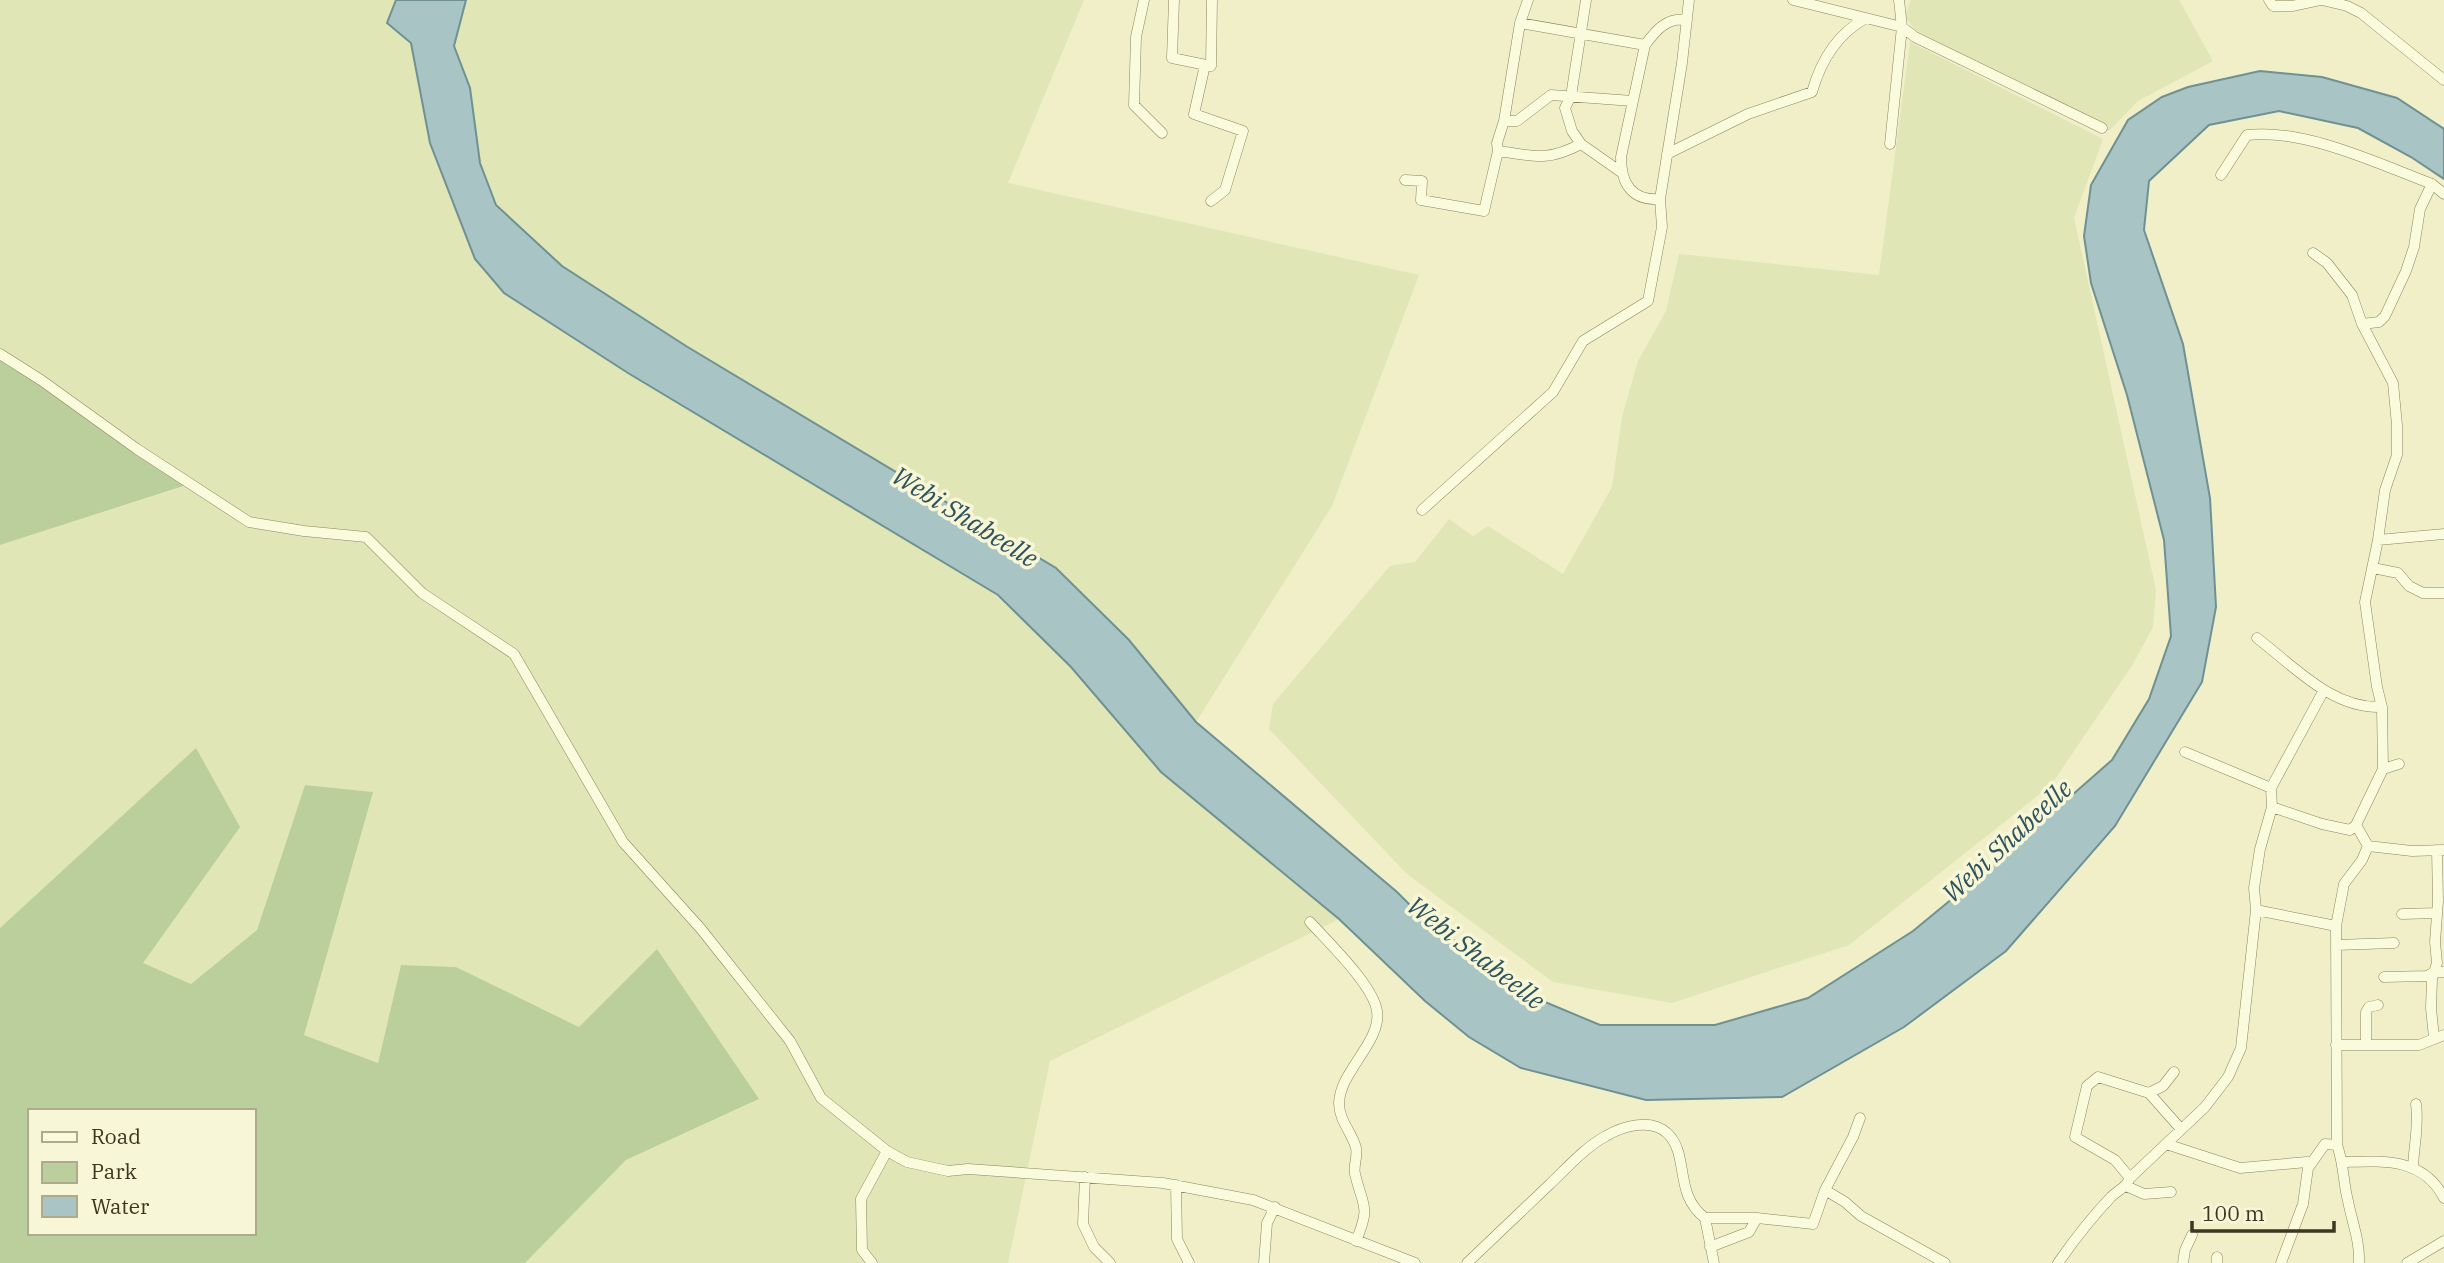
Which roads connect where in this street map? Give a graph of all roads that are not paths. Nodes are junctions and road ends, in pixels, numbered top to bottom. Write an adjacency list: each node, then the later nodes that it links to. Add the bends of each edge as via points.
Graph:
1 (1144, 0): 23 (street, via 1136,37 1133,105)
2 (1174, 0): 17 (street, via 1172,58)
3 (1212, 0): 17 (street, via 1211,66)
4 (1528, 0): 13 (street)
5 (1586, 0): 15 (street)
6 (1689, 0): 12 (street)
7 (1793, 0): 11 (street)
8 (1899, 0): 14 (street)
9 (2269, 0): 10 (street, via 2273,6)
10 (2321, 0): 18 (street, via 2361,13)
11 (1866, 18): 14 (street); 27 (street, via 1849,28 1819,66 1812,92 1748,114)
12 (1687, 20): 16 (street, via 1661,26); 27 (street)
13 (1520, 23): 15 (street); 21 (street)
14 (1902, 27): 22 (street); 25 (street)
15 (1581, 34): 16 (street); 19 (street)
16 (1645, 45): 20 (street)
17 (1205, 65): 34 (street, via 1194,114 1243,131 1225,190)
18 (2444, 80)
19 (1571, 96): 20 (street); 21 (street, via 1551,95 1517,121); 24 (street, via 1565,108)
20 (1633, 101): 28 (street)
21 (1504, 121): 26 (street)
22 (2102, 128)
23 (1162, 133)
24 (1581, 144): 26 (street, via 1561,155 1542,157); 28 (street)
25 (1890, 144)
26 (1498, 151): 30 (street, via 1484,211 1421,200 1422,181)
27 (1667, 155): 33 (street)
28 (1621, 172): 33 (street, via 1630,190 1645,200)
29 (2221, 175): 31 (street, via 2247,135 2268,132 2339,148)
30 (1405, 180)
31 (2432, 184): 32 (street); 36 (street, via 2420,209 2414,247 2396,294 2379,322)
32 (2444, 194)
33 (1660, 199): 38 (street, via 1662,227 1648,301 1583,341 1553,392)
34 (1211, 201)
35 (2314, 253): 36 (street, via 2352,295)
36 (2362, 324): 40 (street, via 2393,383 2397,425 2397,454 2385,490)
37 (0, 354): 74 (street, via 249,522 366,537 422,593 514,654 623,842 701,929 790,1041 821,1098)
38 (1422, 510)
39 (2444, 534): 40 (street)
40 (2378, 540): 41 (street)
41 (2373, 568): 42 (street, via 2399,573 2409,586 2423,593); 45 (street, via 2365,602)
42 (2444, 593)
43 (2257, 638): 44 (street)
44 (2324, 690): 45 (street, via 2365,708); 49 (street)
45 (2382, 707): 48 (street)
46 (2185, 752): 49 (street)
47 (2399, 764): 48 (street)
48 (2383, 769): 51 (street)
49 (2271, 788): 50 (street)
50 (2272, 807): 51 (street, via 2344,829); 54 (street, via 2260,849)
51 (2356, 825): 52 (street)
52 (2368, 846): 53 (street); 58 (street, via 2344,884)
53 (2440, 850): 56 (street)
54 (2256, 910): 58 (street); 71 (street, via 2242,1048 2228,1077)
55 (2402, 914): 56 (street)
56 (2437, 914): 61 (street)
57 (1310, 922): 88 (street, via 1368,988 1377,1009 1377,1025 1339,1103 1341,1118 1357,1149 1354,1173 1366,1210)
58 (2336, 926): 60 (street)
59 (2394, 943): 60 (street)
60 (2336, 946): 65 (street)
61 (2439, 972): 62 (street); 64 (street, via 2431,1008)
62 (2384, 976)
63 (2378, 1005): 66 (street, via 2366,1012)
64 (2439, 1036): 66 (street, via 2419,1045)
65 (2336, 1045): 66 (street); 73 (street)
66 (2365, 1045)
67 (2174, 1072): 68 (street)
68 (2150, 1093): 71 (street); 79 (street, via 2098,1077 2087,1086 2080,1108 2074,1137 2115,1160)
69 (2416, 1104): 76 (street)
70 (1860, 1118): 81 (street)
71 (2180, 1128): 72 (street)
72 (2166, 1144): 77 (street, via 2240,1168 2307,1161); 79 (street)
73 (2337, 1145): 75 (street); 77 (street, via 2325,1144)
74 (887, 1151): 78 (street, via 907,1162 948,1171); 91 (street, via 861,1199 862,1250)
75 (2343, 1162): 76 (street); 102 (street)
76 (2413, 1167): 83 (street)
77 (2308, 1168): 101 (street, via 2303,1204)
78 (1085, 1177): 80 (street); 92 (street, via 1083,1224 1094,1247)
79 (2128, 1182): 82 (street, via 2144,1194); 99 (street)
80 (1176, 1185): 84 (street); 93 (street, via 1177,1239)
81 (1825, 1190): 86 (street, via 1813,1224); 98 (street, via 1861,1216)
82 (2171, 1192)
83 (2444, 1198)
84 (1275, 1207): 88 (street); 94 (street, via 1267,1223)
85 (1705, 1218): 86 (street); 90 (street); 96 (street, via 1686,1196 1675,1144 1649,1124 1630,1127 1606,1135 1581,1154)
86 (1756, 1218): 90 (street, via 1749,1232)
87 (2192, 1235): 100 (street)
88 (1356, 1241): 95 (street)
89 (2444, 1241): 103 (street)
90 (1710, 1247): 97 (street)
91 (872, 1263)
92 (1110, 1263)
93 (1189, 1263)
94 (1264, 1263)
95 (1415, 1263)
96 (1467, 1263)
97 (1714, 1263)
98 (1946, 1263)
99 (2058, 1263)
100 (2183, 1263)
101 (2281, 1263)
102 (2358, 1263)
103 (2407, 1263)

